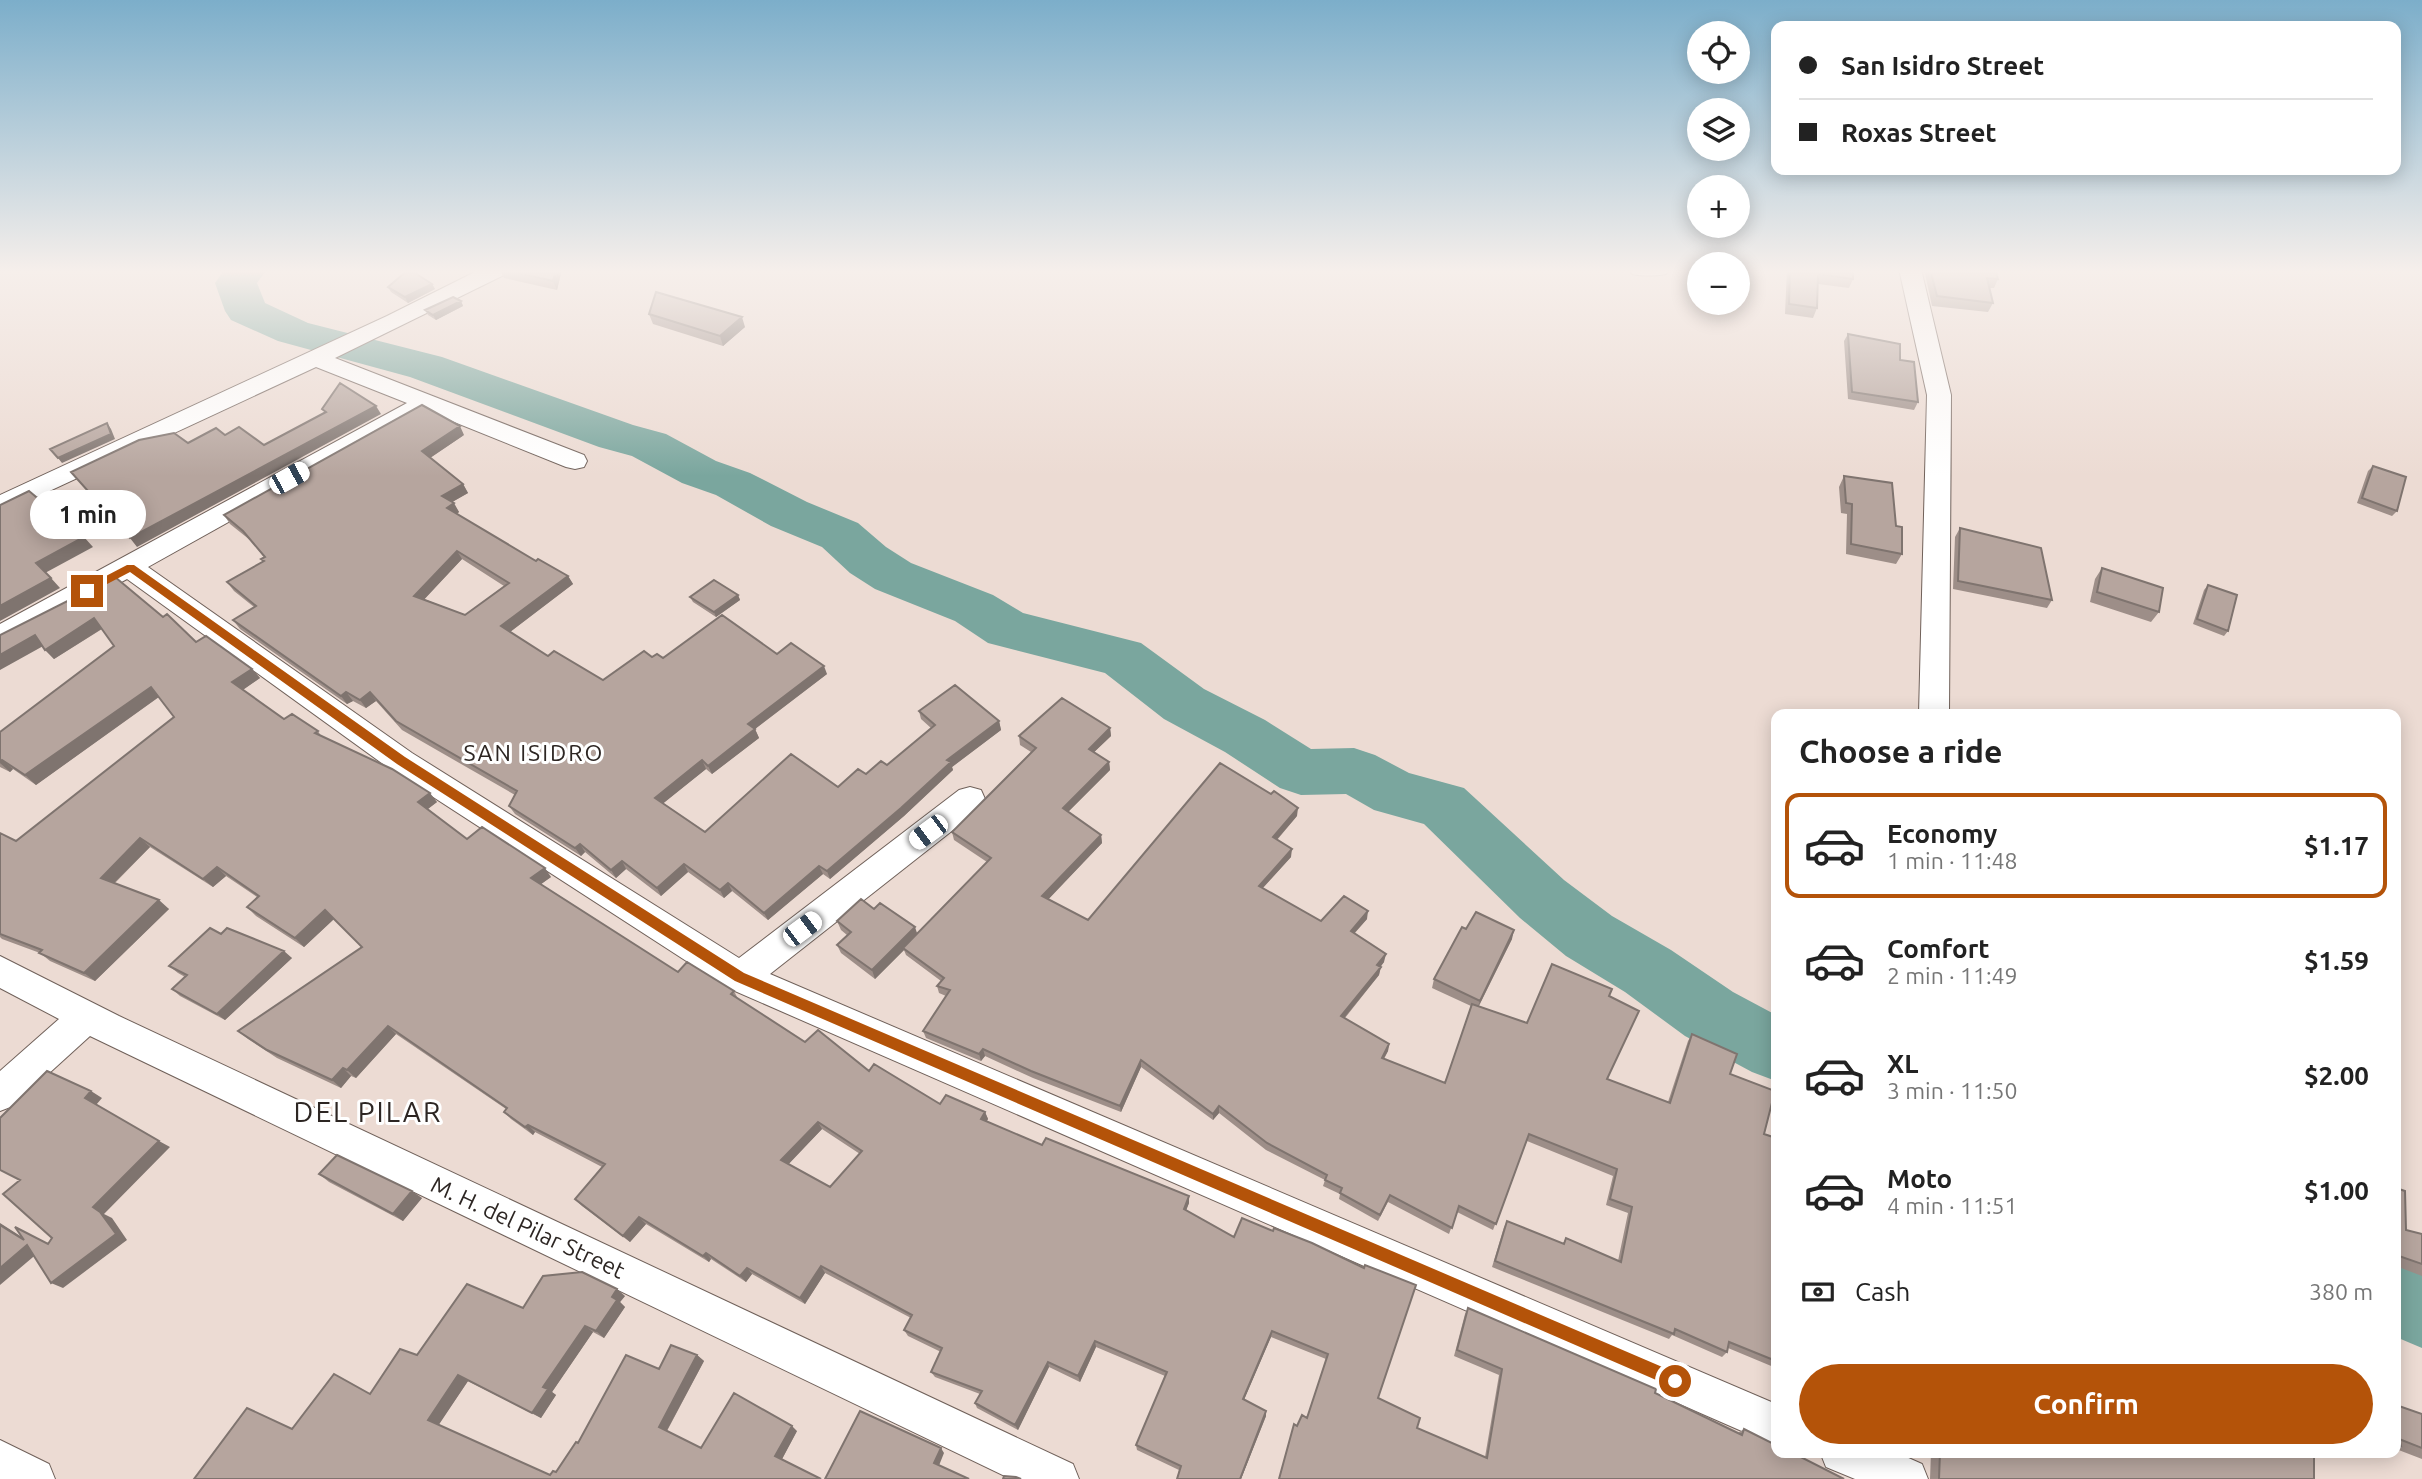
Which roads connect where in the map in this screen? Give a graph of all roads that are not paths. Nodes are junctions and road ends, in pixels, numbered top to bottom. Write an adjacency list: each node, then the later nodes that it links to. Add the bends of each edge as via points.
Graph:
1 (358, 338): 3 (street)
2 (1926, 338): 9 (street, via 1939,395)
3 (319, 356): 4 (street); 6 (street)
4 (426, 402): 5 (street); 7 (street)
5 (575, 461)
6 (0, 505)
7 (130, 567): 8 (street); 12 (street, via 401,761)
8 (0, 637)
9 (1934, 709)
10 (970, 799): 12 (street)
11 (0, 971): 13 (street, M. H. del Pilar Street)
12 (740, 977): 15 (street)
13 (88, 1016): 14 (street); 20 (street, M. H. del Pilar Street)
14 (0, 1094)
15 (1771, 1422)
16 (1856, 1458): 18 (street)
17 (0, 1461): 19 (street)
18 (1887, 1470)
19 (34, 1479)
20 (1058, 1479)

